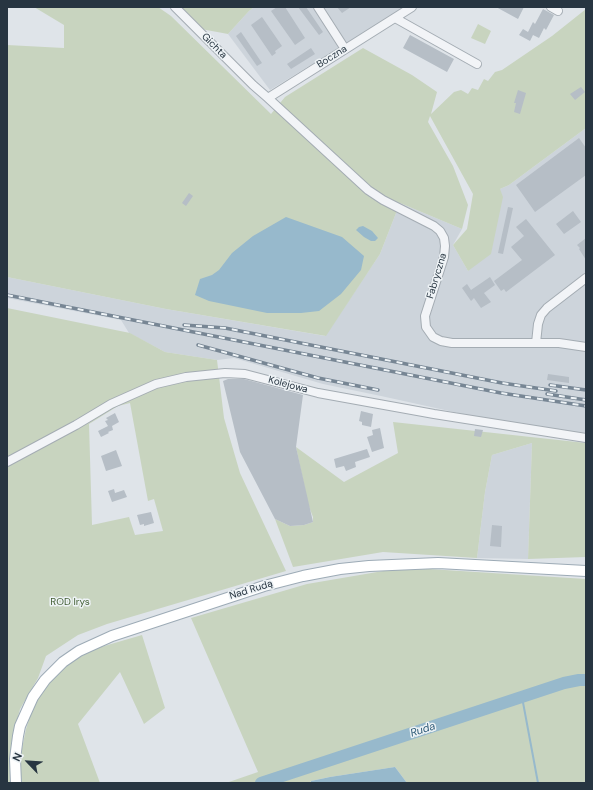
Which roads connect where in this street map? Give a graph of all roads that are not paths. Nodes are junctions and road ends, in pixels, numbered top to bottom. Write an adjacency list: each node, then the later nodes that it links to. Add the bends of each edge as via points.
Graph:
1 (175, 7): 7 (street, Gichta)
2 (318, 7): 5 (street)
3 (412, 7): 4 (street, Boczna)
4 (395, 18): 5 (street, Boczna); 6 (street)
5 (345, 49): 7 (street, Boczna)
6 (477, 64)
7 (268, 98): 9 (street, Fabryczna, via 368,190 440,231 446,246 425,316 426,327 434,337 452,343)
8 (586, 278): 9 (street, via 541,315)
9 (536, 343): 10 (street, Fabryczna)
10 (586, 347)
11 (586, 438): 12 (street, Kolejowa, via 434,414 318,393 245,374 225,373 186,377 156,384 111,404)
12 (7, 462)
13 (586, 571): 14 (main road, Nad Rudą, via 438,563 340,569 264,586 112,636 79,651 63,662 33,697 18,736)
14 (16, 783)

